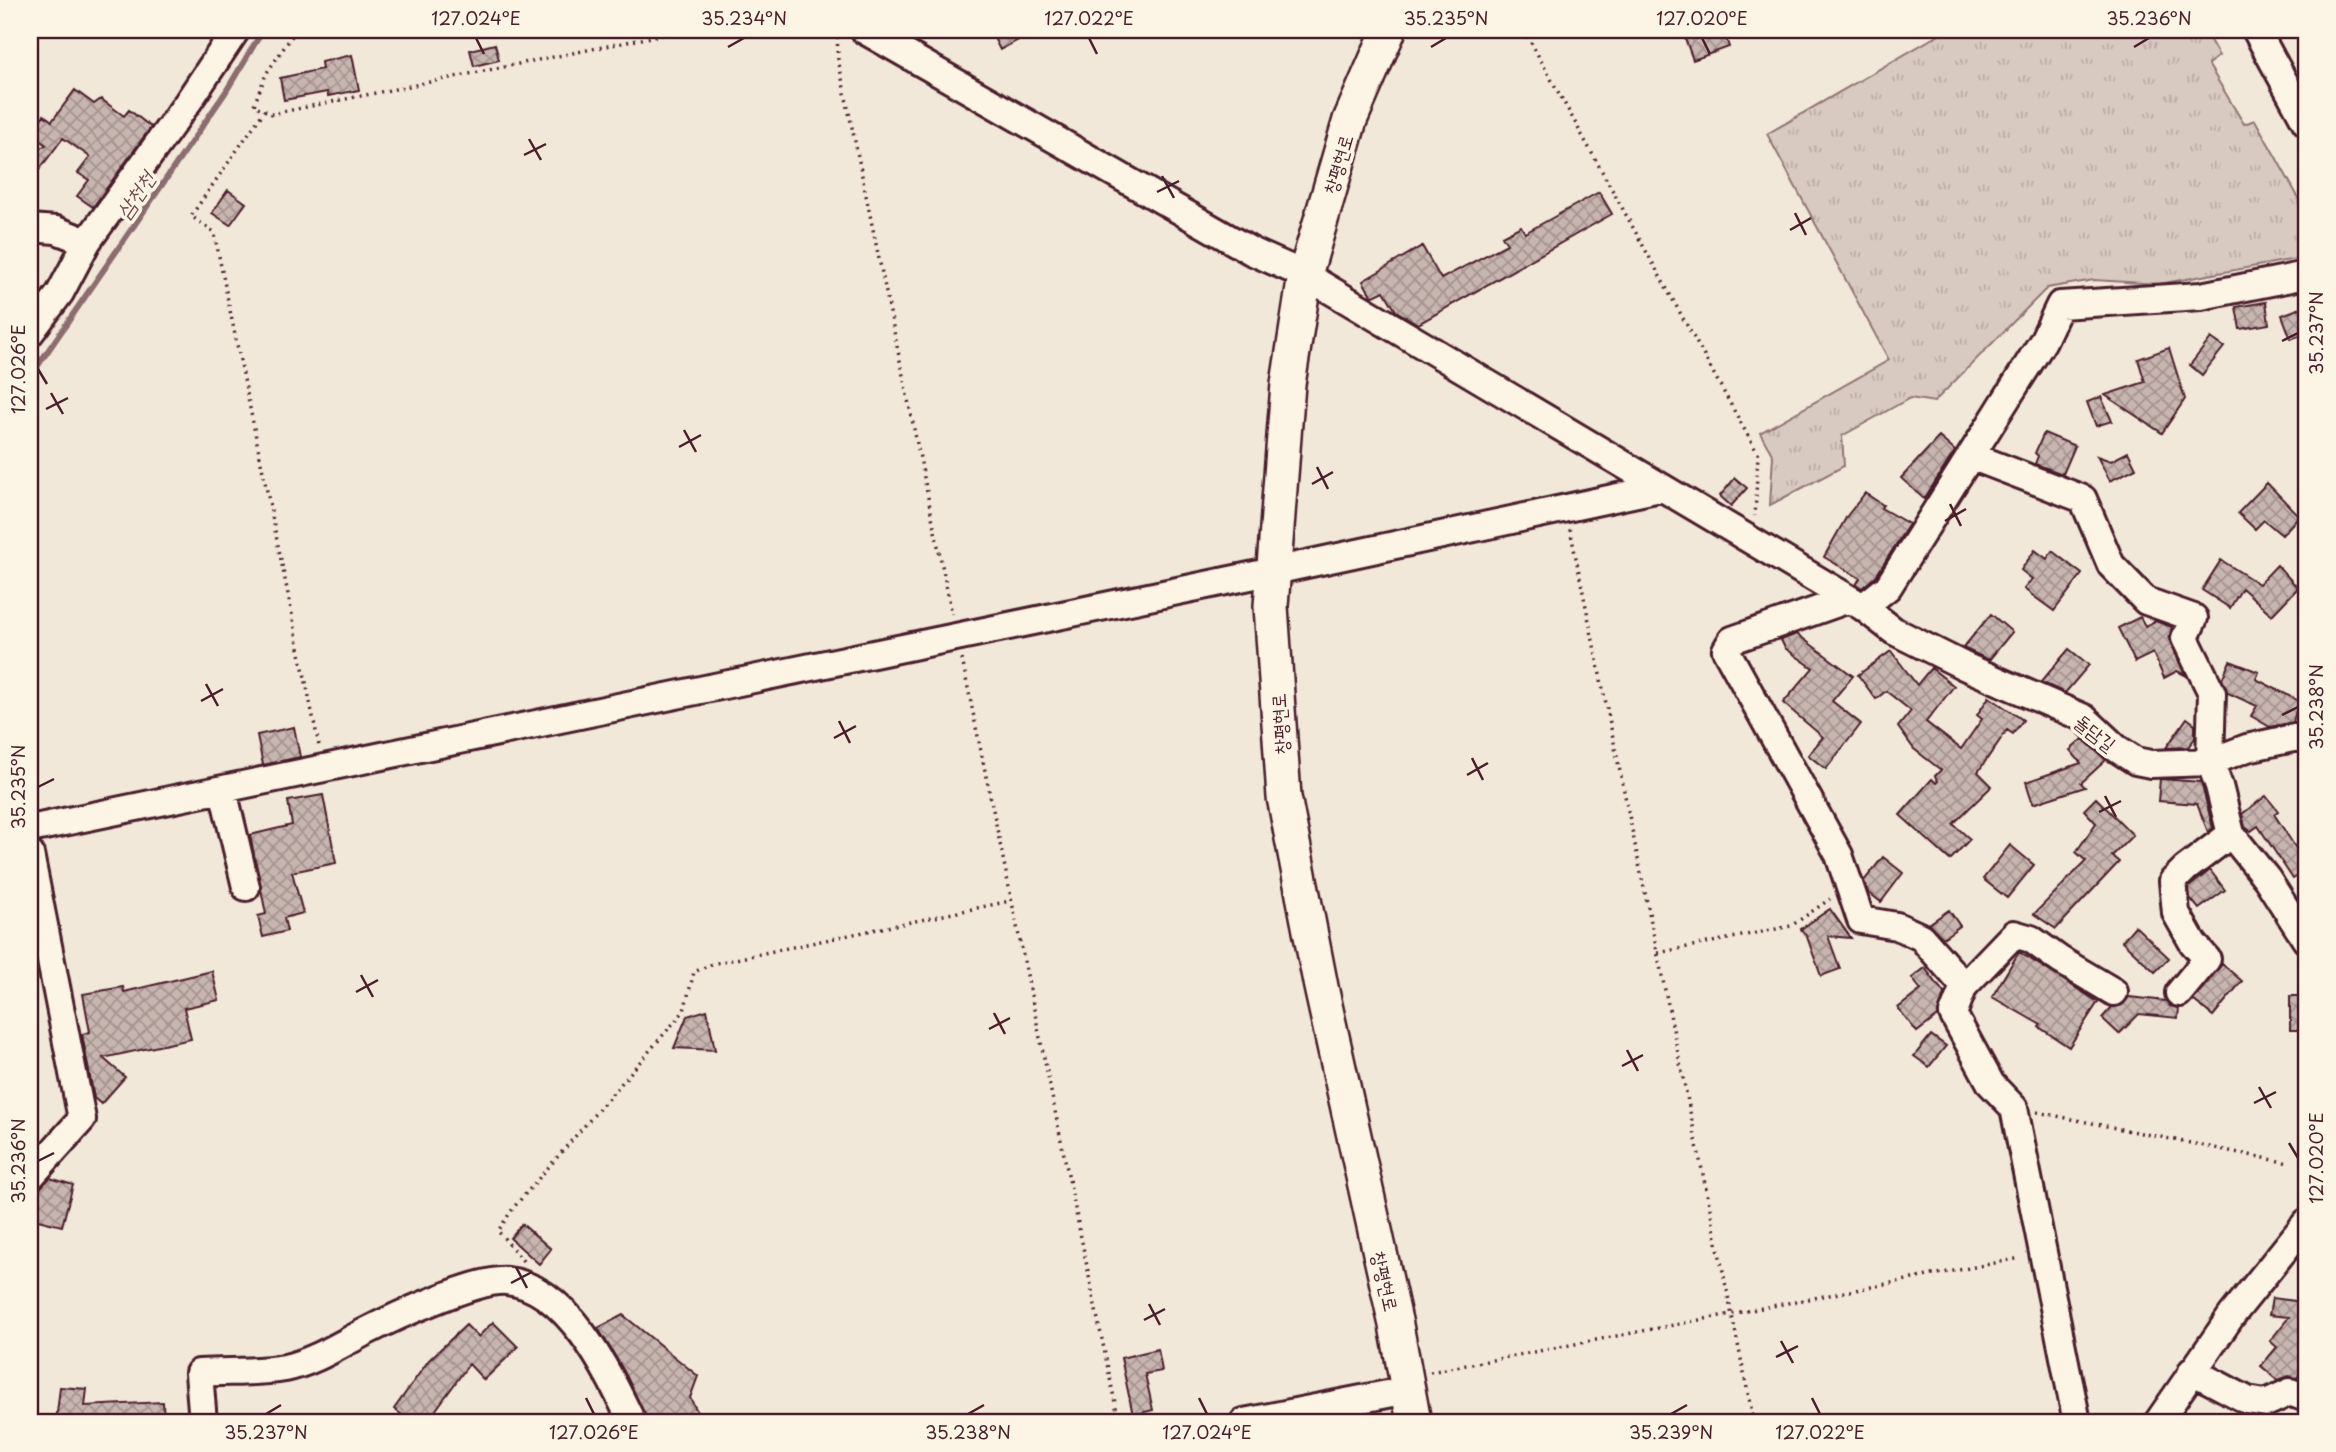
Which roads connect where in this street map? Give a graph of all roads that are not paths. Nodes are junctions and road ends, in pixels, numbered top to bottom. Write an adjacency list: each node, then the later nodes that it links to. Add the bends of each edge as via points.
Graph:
1 (236, 30): 7 (street)
2 (864, 30): 8 (street, 돌담길, via 1251,251)
3 (1389, 30): 8 (main road, 창평현로, via 1350,120)
4 (2256, 30): 5 (street)
5 (2306, 122)
6 (30, 228): 7 (street, via 56,230)
7 (87, 243): 10 (street, via 60,293)
8 (1305, 275): 12 (street, 돌담길); 13 (main road, 창평현로, via 1288,384)
9 (2306, 275): 11 (street, via 2201,296 2060,305 2043,341)
10 (30, 333)
11 (1971, 456): 14 (street, via 1888,587); 16 (street, via 2083,499 2111,565 2146,601 2194,618 2185,638 2212,692)
12 (1660, 488): 13 (street); 14 (street, 돌담길)
13 (1274, 571): 17 (street); 29 (main road, 창평현로, via 1271,606 1284,797)
14 (1856, 603): 16 (street, 돌담길, via 1894,631 2084,718 2136,761); 23 (street, via 1732,640 1726,650 1839,855 1861,920 1897,926 1921,937)
15 (2306, 738): 16 (street, 돌담길, via 2247,748)
16 (2210, 762): 19 (street)
17 (223, 790): 18 (street); 21 (street)
18 (30, 829)
19 (2231, 834): 22 (street); 25 (street, via 2173,881 2176,913 2207,960)
20 (30, 854): 26 (street, via 82,1119)
21 (246, 887)
22 (2306, 940)
23 (1964, 986): 24 (street, via 2014,934 2031,939); 35 (street, via 1953,1014 1991,1084 2014,1108)
24 (2114, 992)
25 (2179, 993)
26 (30, 1177)
27 (2306, 1223): 28 (street)
28 (2192, 1371): 30 (street, via 2247,1400 2266,1403 2290,1392); 36 (street)
29 (1407, 1384): 33 (street); 34 (main road, 창평현로)
30 (2306, 1398)
31 (203, 1422): 32 (street, via 199,1373 285,1368 461,1290 506,1280 537,1290 559,1305 606,1371)
32 (632, 1422)
33 (1244, 1422)
34 (1414, 1422)
35 (2077, 1422)
36 (2158, 1422)

